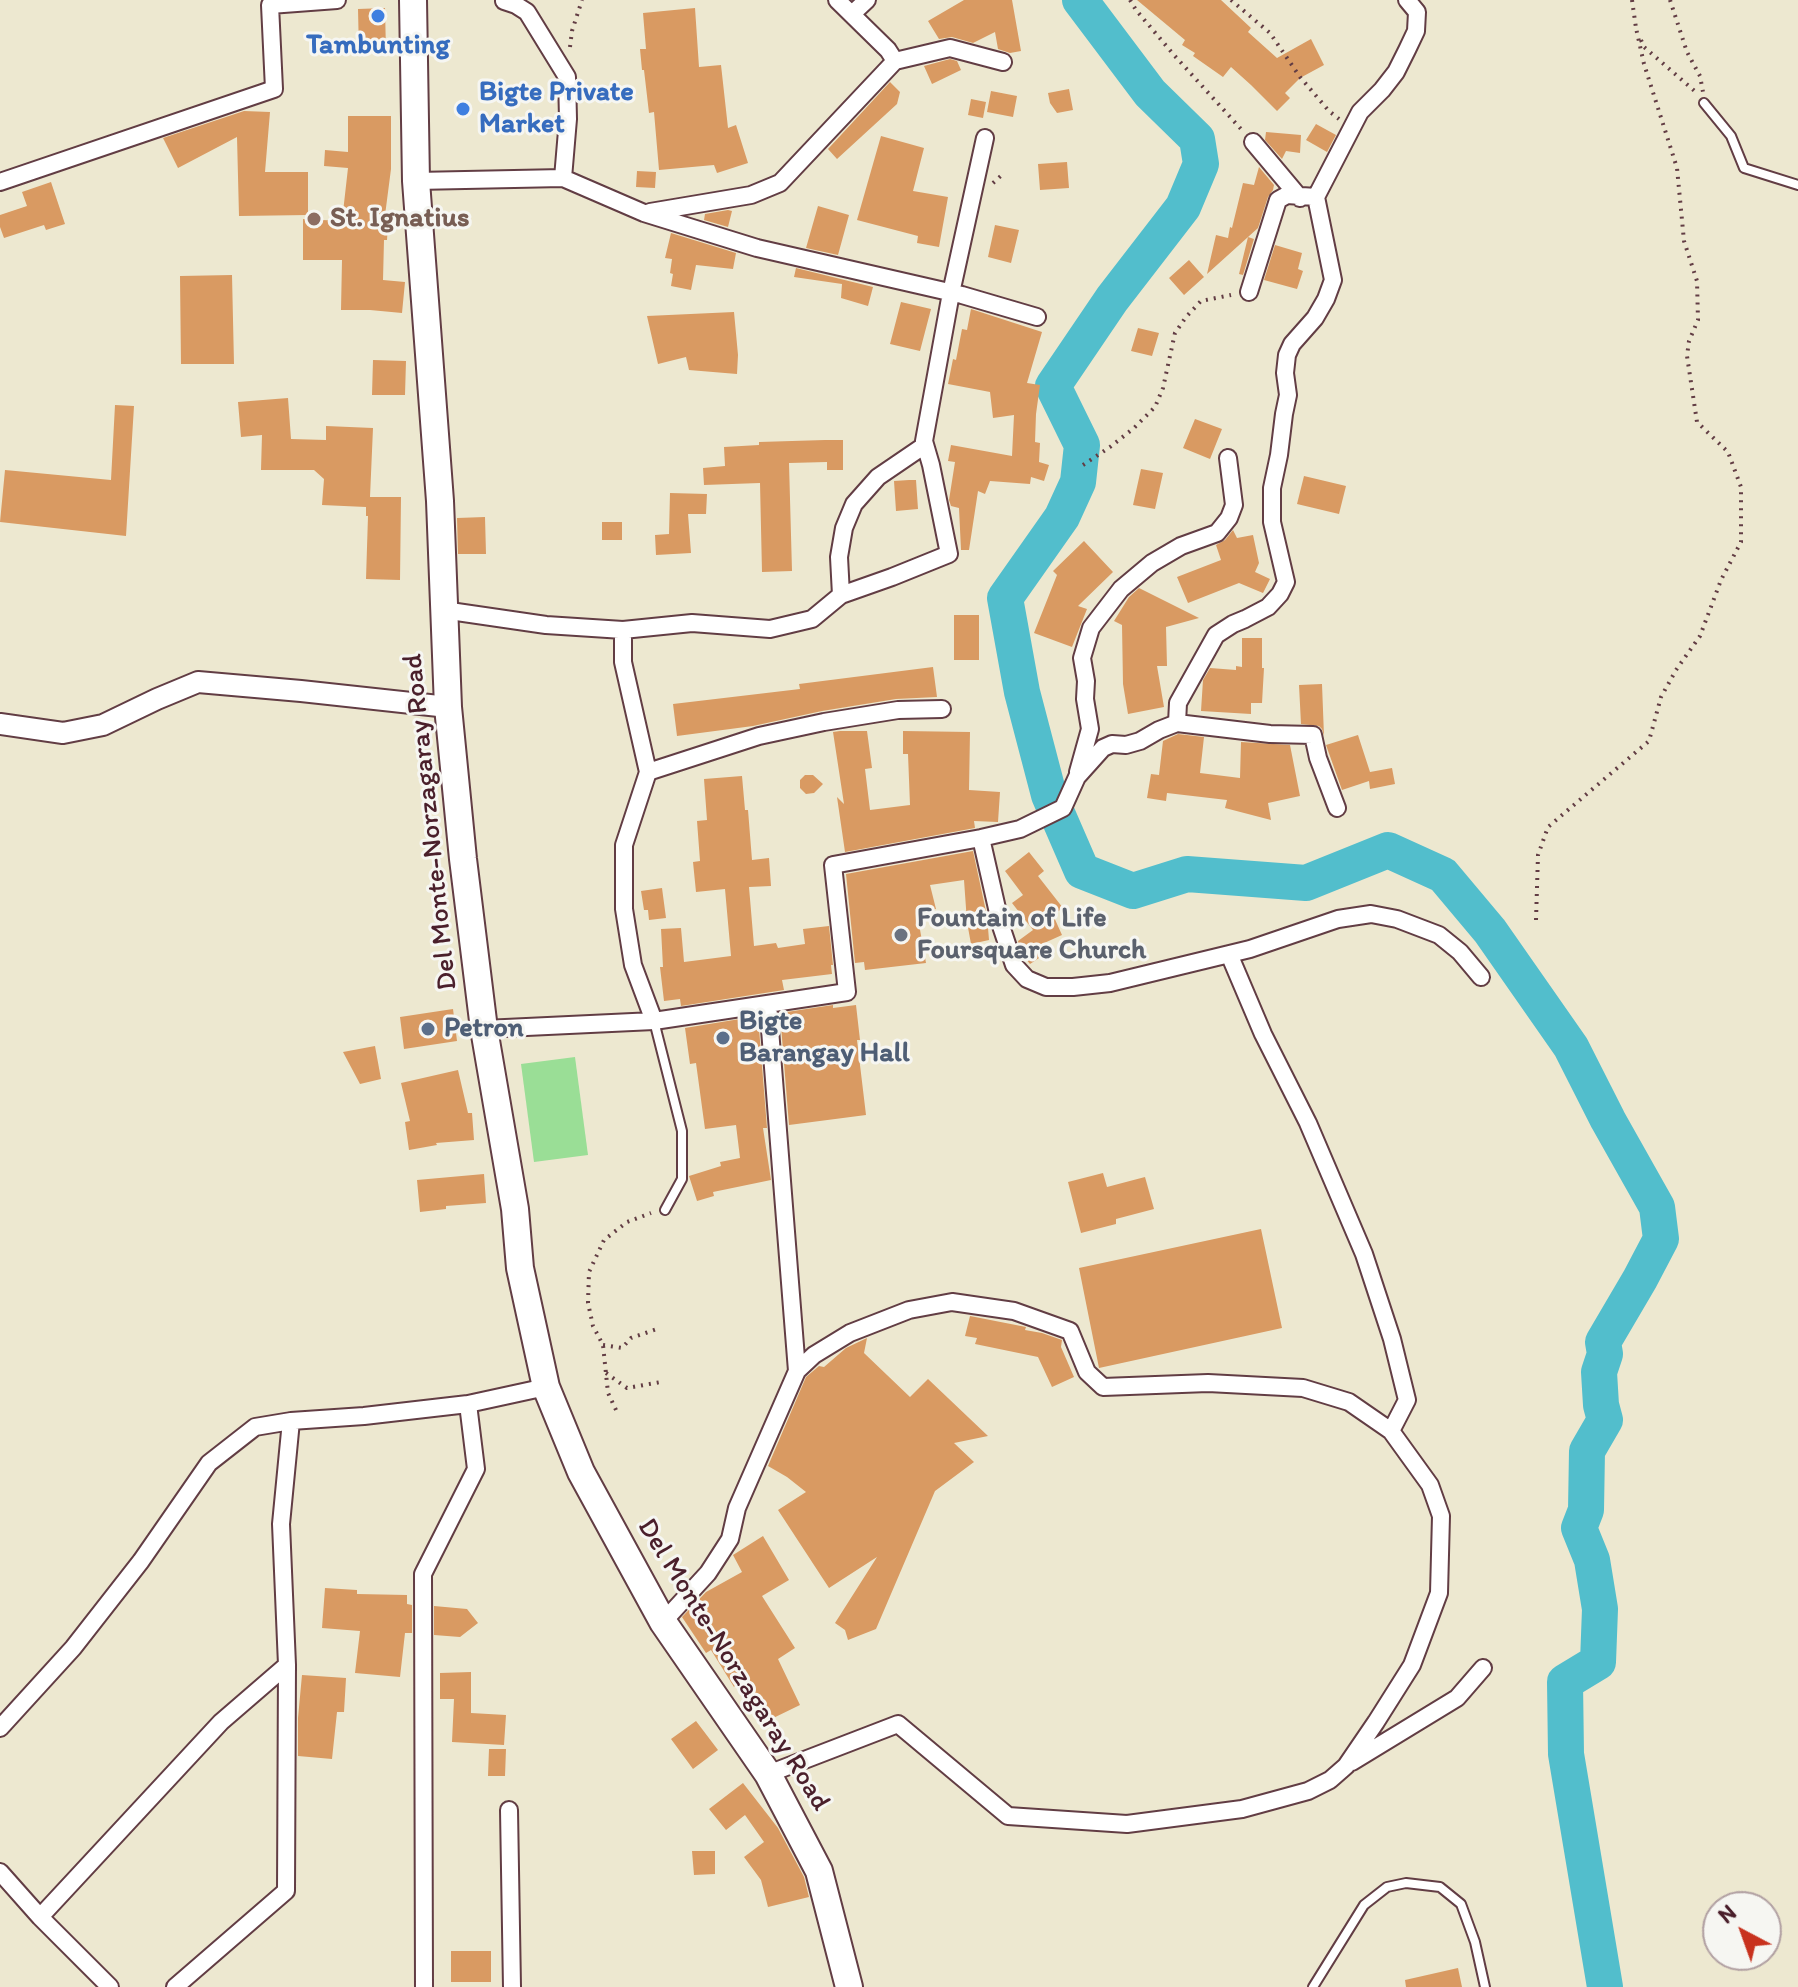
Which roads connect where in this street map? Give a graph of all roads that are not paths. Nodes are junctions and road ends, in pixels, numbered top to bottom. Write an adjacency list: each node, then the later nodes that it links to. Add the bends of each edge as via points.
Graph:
1 (337, 0): 15 (street, via 270,5 274,89)
2 (413, 0): 14 (main road, Del Monte-Norzagaray Road)
3 (837, 0): 7 (street)
4 (867, 0): 7 (street)
5 (1407, 0): 17 (street, via 1417,12 1416,31 1396,72 1360,112)
6 (504, 1): 13 (street, via 527,12 567,77)
7 (852, 14): 8 (street)
8 (895, 61): 9 (street, via 950,48); 18 (street, via 780,183 751,195)
9 (1003, 62)
10 (1704, 103): 16 (lane, via 1731,136 1744,168)
11 (985, 138): 20 (street)
12 (1253, 142): 17 (street)
13 (563, 178): 14 (street); 18 (street)
14 (416, 181): 25 (main road, Del Monte-Norzagaray Road)
15 (0, 182)
16 (1798, 185)
17 (1308, 197): 19 (street, via 1287,195 1276,203); 29 (street, via 1333,280 1315,318 1287,355 1288,395 1272,488 1272,522 1286,582 1268,607 1216,635 1178,703)
18 (644, 213): 20 (street, via 757,248)
19 (1249, 292)
20 (951, 293): 21 (street); 22 (street)
21 (1037, 317)
22 (925, 445): 24 (street, via 878,477 854,504 839,557); 24 (street, via 949,554)
23 (1228, 458): 32 (street, via 1234,505 1217,533 1152,563 1121,589 1091,628 1082,658 1090,729)
24 (841, 595): 26 (street, via 812,619 770,629 692,623)
25 (443, 610): 26 (street); 27 (main road, Del Monte-Norzagaray Road)
26 (623, 630): 31 (street, via 623,662)
27 (448, 707): 30 (street, via 198,682 103,725 63,733); 39 (main road, Del Monte-Norzagaray Road)
28 (942, 709): 31 (street, via 824,722 759,736)
29 (1177, 723): 32 (street, via 1140,741 1103,748); 33 (street, via 1313,735)
30 (0, 724)
31 (648, 772): 38 (street, via 624,845 624,909 633,965)
32 (1077, 777): 34 (street, via 1063,808 1020,829)
33 (1337, 808)
34 (981, 838): 35 (street, via 1001,926 1014,965 1027,979 1046,987 1110,983); 37 (street, via 833,865 847,992)
35 (1229, 954): 36 (street, via 1338,919 1371,914 1439,935); 45 (street, via 1364,1254 1407,1400)
36 (1481, 977)
37 (768, 1004): 38 (street); 41 (street)
38 (654, 1021): 39 (street); 40 (lane, via 682,1131 682,1179)
39 (484, 1029): 42 (main road, Del Monte-Norzagaray Road, via 520,1268)
40 (665, 1210)
41 (797, 1371): 45 (street, via 850,1333 909,1310 952,1302 1014,1311 1070,1331 1087,1372 1103,1387 1208,1383 1303,1388 1349,1402); 46 (street, via 737,1508 730,1539 708,1573)
42 (546, 1387): 43 (street); 46 (main road, Del Monte-Norzagaray Road, via 581,1472)
43 (468, 1404): 44 (street); 57 (street, via 476,1469 423,1574)
44 (291, 1421): 47 (street, via 281,1524); 49 (street, via 255,1427 209,1463 83,1636)
45 (1391, 1431): 50 (street, via 1430,1485 1441,1516 1439,1593 1412,1665)
46 (663, 1622): 51 (main road, Del Monte-Norzagaray Road)
47 (287, 1665): 54 (street, via 221,1722); 56 (street, via 286,1891)
48 (1483, 1668): 50 (street, via 1457,1698)
49 (0, 1728)
50 (1346, 1766): 51 (street, via 1308,1791 1242,1809 1127,1824 1008,1816 898,1724)
51 (768, 1774): 59 (main road, Del Monte-Norzagaray Road, via 819,1871)
52 (509, 1810): 58 (street)
53 (0, 1872): 54 (street)
54 (40, 1917): 55 (street)
55 (110, 1987)
56 (175, 1987)
57 (424, 1987)
58 (512, 1987)
59 (849, 1987)
60 (1313, 1987): 61 (lane, via 1364,1905 1387,1887 1406,1883 1440,1887 1461,1904)
61 (1485, 1987)

